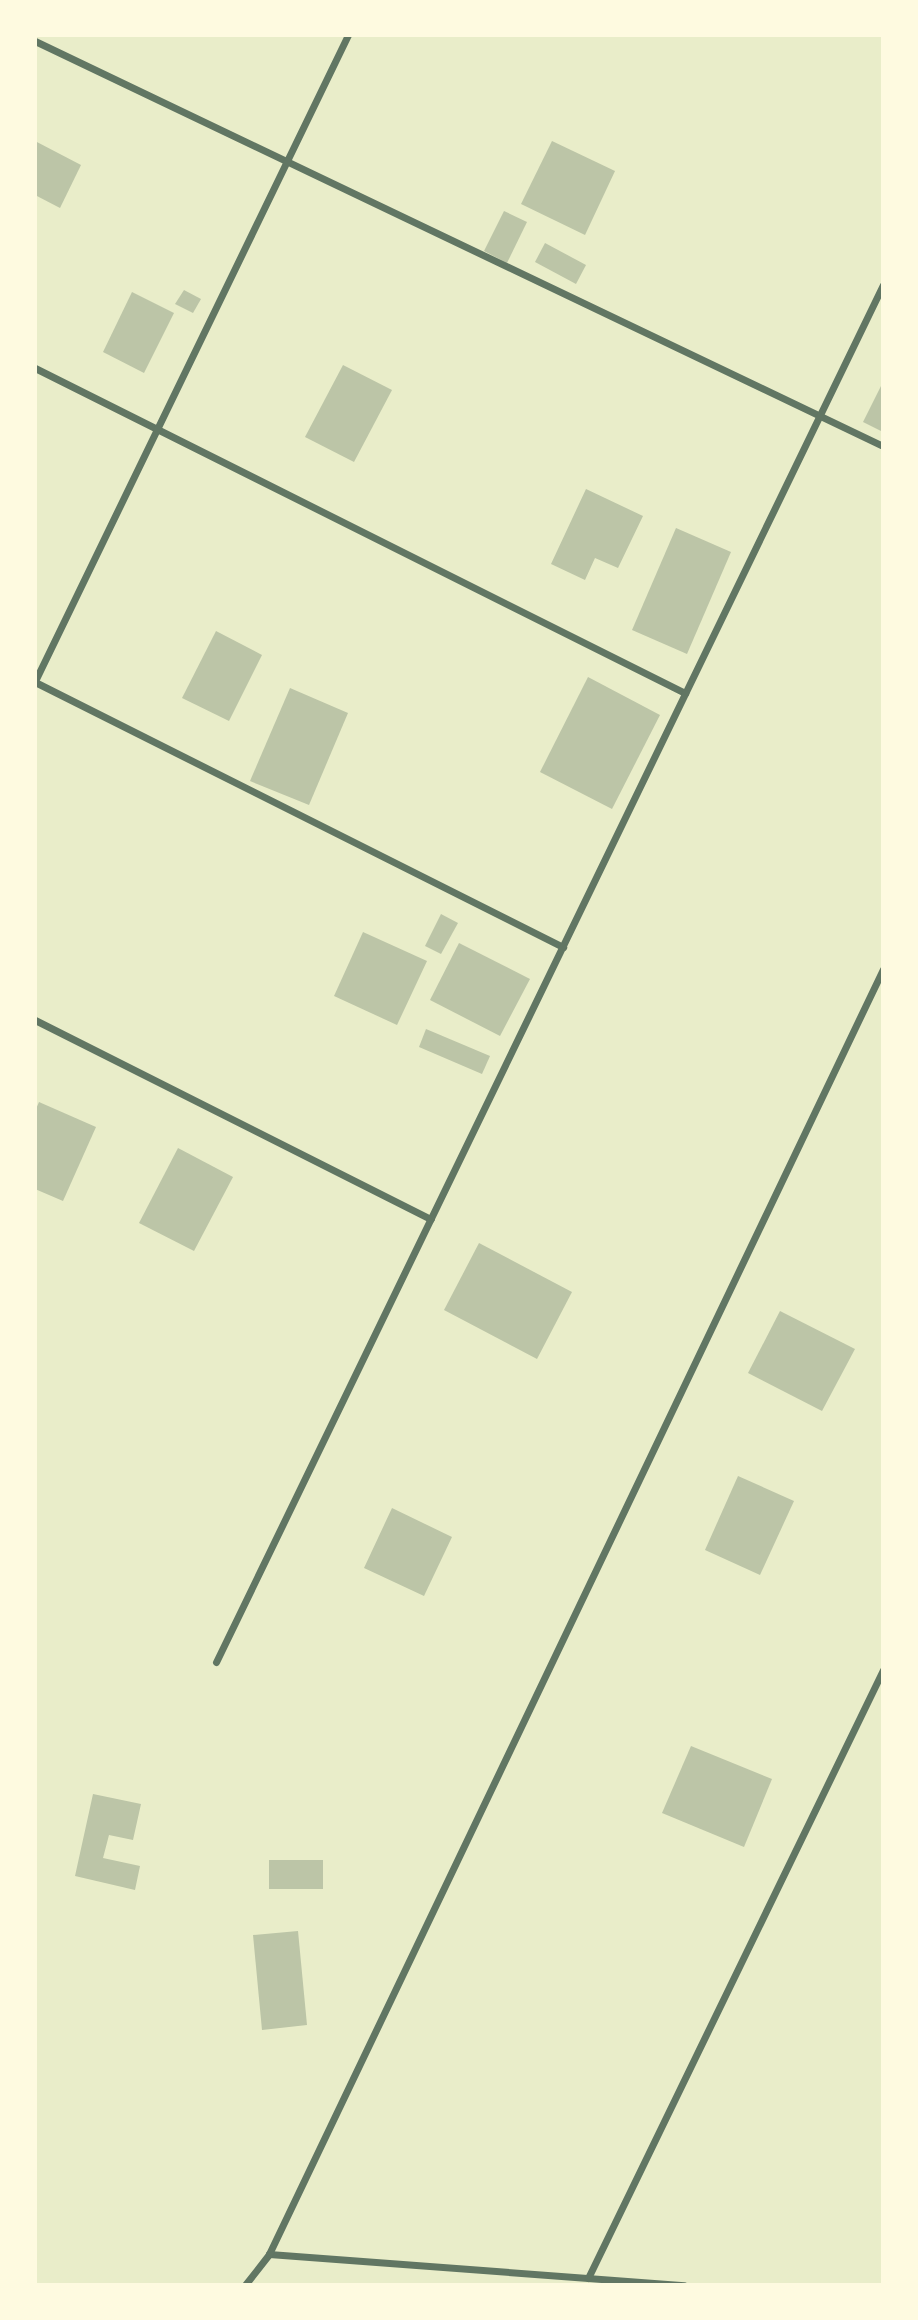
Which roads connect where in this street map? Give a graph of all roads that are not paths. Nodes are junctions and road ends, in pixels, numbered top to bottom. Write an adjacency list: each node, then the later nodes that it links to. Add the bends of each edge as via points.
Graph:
1 (348, 35): 3 (street)
2 (35, 41): 3 (street)
3 (286, 161): 6 (street); 7 (street)
4 (883, 285): 6 (street)
5 (35, 368): 7 (street)
6 (820, 416): 8 (street); 10 (street)
7 (158, 429): 9 (street); 10 (street)
8 (883, 446)
9 (35, 682): 11 (street)
10 (685, 693): 11 (street)
11 (562, 947): 14 (street)
12 (883, 969): 17 (street)
13 (35, 1020): 14 (street)
14 (431, 1219): 15 (street)
15 (216, 1662)
16 (883, 1670): 18 (street)
17 (269, 2254): 18 (street); 20 (street)
18 (588, 2278): 19 (street)
19 (638, 2283): 21 (street)
20 (245, 2285)
21 (684, 2285)

